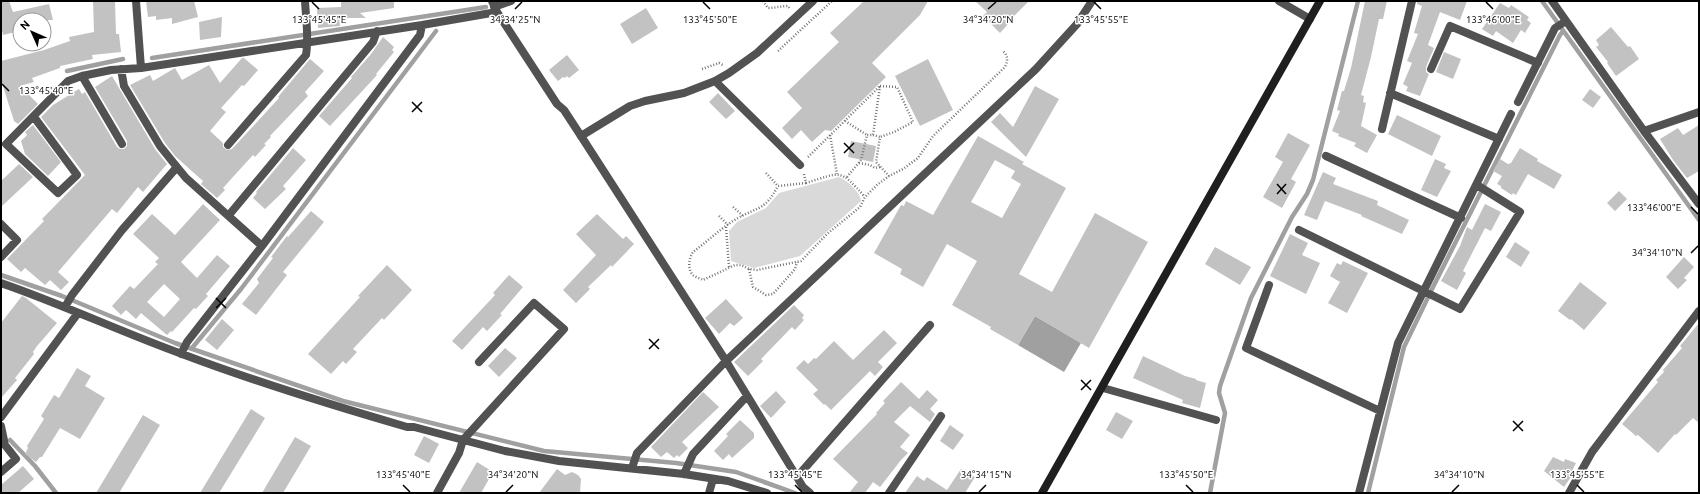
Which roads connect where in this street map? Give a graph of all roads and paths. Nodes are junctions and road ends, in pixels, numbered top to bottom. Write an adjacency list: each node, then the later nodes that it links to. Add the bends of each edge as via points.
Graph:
1 (136, 1): 21 (street)
2 (305, 1): 17 (street)
3 (511, 1): 11 (street)
4 (763, 1): 12 (path, via 768,8 788,6)
5 (813, 1): 26 (street, via 757,54)
6 (1092, 1): 79 (street, via 1077,24 1036,69)
7 (1279, 1): 13 (street)
8 (1320, 1): 13 (street)
9 (1412, 1): 28 (street)
10 (1552, 1): 14 (street)
11 (495, 7): 15 (street); 39 (street, via 557,104)
12 (792, 10)
13 (1310, 19): 81 (street)
14 (1561, 24): 19 (street); 35 (street)
15 (422, 25): 16 (street); 66 (street, via 420,35)
16 (377, 31): 17 (street); 59 (street, via 373,42)
17 (307, 36): 21 (street); 43 (street, via 306,54)
18 (1003, 51): 51 (path, via 1008,61 1005,67 933,136 918,158)
19 (1538, 63): 24 (street, via 1450,26); 29 (street)
20 (724, 65): 23 (path, via 719,63)
21 (141, 68): 22 (street)
22 (121, 69): 25 (street); 47 (street, via 124,86 160,146)
23 (702, 69)
24 (1431, 69)
25 (82, 76): 32 (street, via 68,81); 42 (street)
26 (715, 81): 39 (street, via 684,93 630,106); 46 (street)
27 (880, 86): 33 (path); 38 (path); 40 (path, via 897,87 913,122)
28 (1390, 93): 34 (street); 41 (street)
29 (1518, 102)
30 (1699, 112): 35 (street)
31 (1512, 114): 41 (street)
32 (34, 117): 32 (street, via 6,144 58,193 76,175)
33 (845, 121): 36 (path); 37 (path)
34 (1382, 129)
35 (1644, 131): 57 (street)
36 (830, 135): 46 (path); 50 (path)
37 (867, 135): 38 (path); 45 (path)
38 (873, 135): 40 (path)
39 (581, 136): 79 (street)
40 (880, 137): 48 (path, via 876,162)
41 (1499, 139): 55 (street)
42 (122, 144)
43 (228, 145)
44 (1326, 156): 62 (street)
45 (859, 163): 48 (path); 52 (path)
46 (800, 165): 53 (path, via 804,169)
47 (177, 167): 59 (street, via 191,183); 74 (street, via 122,230)
48 (880, 167): 51 (path)
49 (766, 173): 54 (path)
50 (837, 174): 52 (path); 53 (path)
51 (889, 176): 56 (path)
52 (847, 177): 56 (path)
53 (806, 183): 54 (path)
54 (778, 186): 61 (path, via 766,205)
55 (1480, 187): 62 (street); 73 (street, via 1520,212 1460,309)
56 (865, 197): 68 (path, via 860,207)
57 (1699, 204)
58 (733, 207): 61 (path)
59 (228, 215): 66 (street)
60 (719, 216): 64 (path)
61 (743, 216): 64 (path)
62 (1461, 218): 73 (street)
63 (1, 224): 67 (street, via 16,240)
64 (727, 226): 69 (path); 69 (path, via 693,252 690,267 693,275 703,280)
65 (1299, 230): 73 (street)
66 (262, 246): 78 (street)
67 (1, 257)
68 (797, 262): 70 (path, via 757,270); 70 (path, via 795,269 773,294 766,295 753,287)
69 (729, 267): 70 (path, via 741,265)
70 (748, 269)
71 (1, 282): 74 (street)
72 (1269, 285): 83 (street, via 1246,348)
73 (1428, 293): 83 (street, via 1398,343)
74 (68, 302): 76 (street)
75 (1699, 312): 101 (street, via 1592,452)
76 (78, 313): 78 (street); 85 (street)
77 (930, 325): 92 (street)
78 (184, 348): 88 (street, via 256,381 407,427)
79 (726, 361): 82 (street); 89 (street, via 637,453)
80 (480, 362): 88 (street, via 534,303 564,330)
81 (1102, 388): 86 (street); 99 (street)
82 (747, 396): 90 (street, via 693,454); 92 (street)
83 (1380, 411): 100 (street)
84 (940, 416): 98 (street)
85 (1, 417)
86 (1216, 420)
87 (1, 426): 91 (street, via 5,445 16,459)
88 (463, 440): 89 (street, via 559,461); 94 (street, via 459,453)
89 (634, 462): 90 (street)
90 (687, 468): 93 (street)
91 (1, 472)
92 (796, 477): 97 (street)
93 (713, 478): 95 (street); 96 (street)
94 (437, 493)
95 (709, 493)
96 (767, 493)
97 (810, 493)
98 (889, 493)
99 (1042, 493)
100 (1359, 493)
101 (1569, 493)

